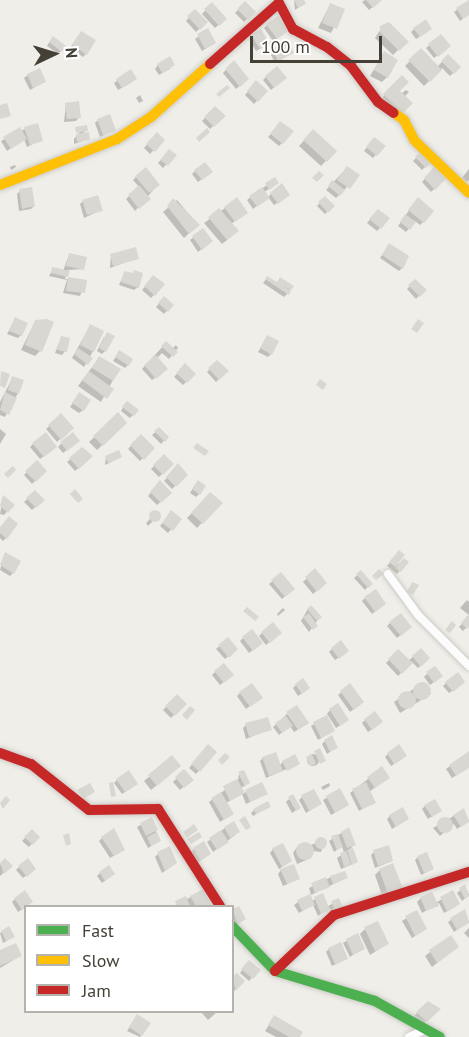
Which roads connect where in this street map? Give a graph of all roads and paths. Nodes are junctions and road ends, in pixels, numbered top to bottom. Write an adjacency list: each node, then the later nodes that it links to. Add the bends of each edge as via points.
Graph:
1 (278, 2): 2 (street, via 151,117 117,139); 3 (street, via 293,29 327,47 351,66 378,102 404,120 414,140)
2 (0, 185)
3 (469, 193)
4 (388, 574): 5 (street, via 418,615)
5 (469, 666)
6 (0, 753): 8 (street, via 31,764 89,810 158,809)
7 (469, 872): 10 (street, via 334,915)
8 (219, 905)
9 (234, 928): 10 (street)
10 (275, 971): 11 (street, via 375,1001)
11 (426, 1029): 12 (street); 13 (street)
12 (409, 1037)
13 (440, 1037)

